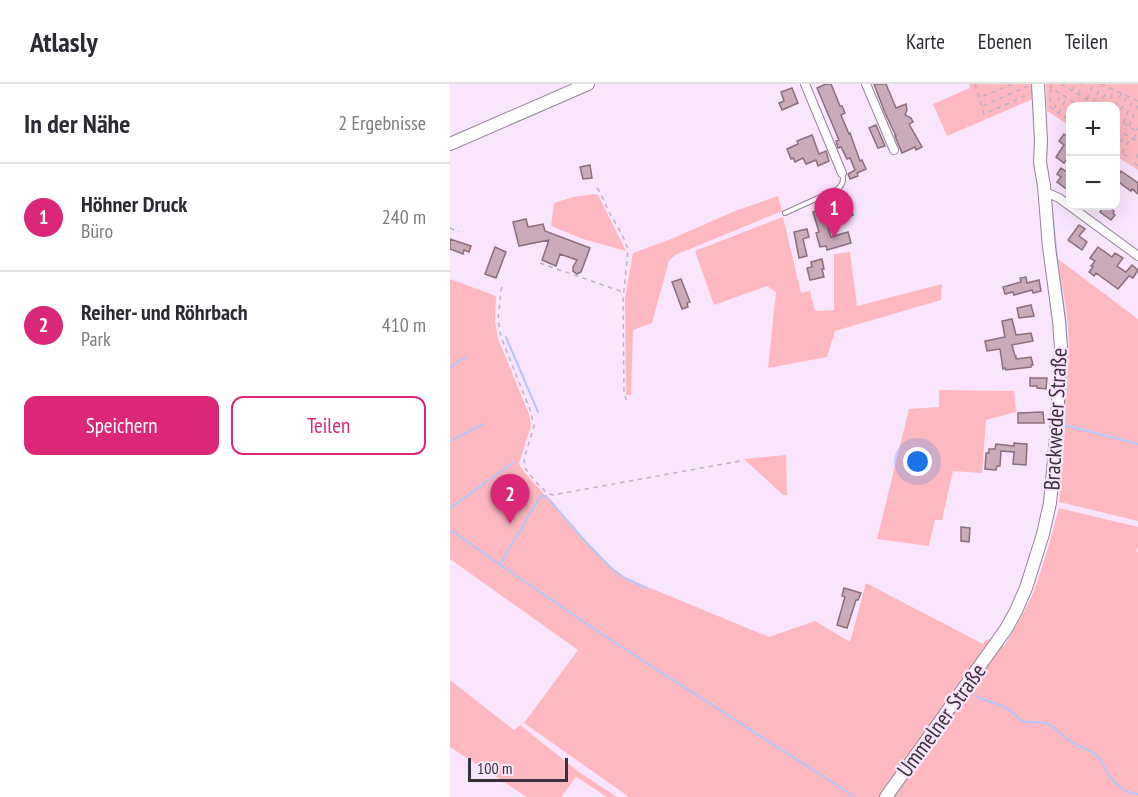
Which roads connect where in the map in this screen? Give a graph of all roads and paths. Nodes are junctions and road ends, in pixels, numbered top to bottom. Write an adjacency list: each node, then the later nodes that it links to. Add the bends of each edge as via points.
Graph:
1 (588, 84): 52 (main road)
2 (805, 84): 58 (street)
3 (866, 84): 53 (street)
4 (975, 84): 36 (path)
5 (1012, 84): 12 (path)
6 (1051, 84): 15 (path)
7 (1061, 84): 14 (path)
8 (1074, 84): 18 (path)
9 (1081, 84): 22 (path)
10 (1094, 84): 27 (path)
11 (1101, 84): 16 (path); 31 (path)
12 (1006, 85): 23 (path)
13 (1033, 85): 36 (path); 60 (main road, Brackweder Straße, via 1045,152)
14 (1066, 86): 18 (path)
15 (1051, 88): 21 (path); 37 (path, via 1050,107)
16 (1109, 88): 17 (path); 32 (path)
17 (1114, 90): 19 (path); 33 (path)
18 (1073, 91): 22 (path)
19 (1121, 93): 24 (path); 34 (path)
20 (1029, 94): 36 (path, via 984,114)
21 (1061, 94): 25 (path); 37 (path)
22 (1079, 95): 27 (path)
23 (983, 96)
24 (1127, 96): 26 (path); 38 (path)
25 (1067, 98): 29 (path); 39 (path)
26 (1133, 99): 28 (path); 42 (path)
27 (1086, 100): 30 (path)
28 (1138, 101)
29 (1073, 102)
30 (1090, 102)
31 (1094, 102)
32 (1100, 102)
33 (1108, 102)
34 (1117, 102)
35 (1138, 105): 43 (path)
36 (982, 106)
37 (1054, 110): 39 (path)
38 (1120, 111)
39 (1059, 113): 40 (path)
40 (1065, 117)
41 (1120, 121): 42 (path)
42 (1123, 123): 43 (path)
43 (1129, 127): 46 (path)
44 (1138, 128): 46 (path)
45 (1120, 132): 47 (path)
46 (1137, 132): 49 (path)
47 (1124, 135): 48 (path); 50 (path)
48 (1130, 138): 49 (path); 54 (path)
49 (1134, 140): 51 (path)
50 (1120, 142)
51 (1138, 142)
52 (450, 144)
53 (894, 150)
54 (1122, 153): 56 (path)
55 (1138, 154): 57 (path)
56 (1128, 157)
57 (1138, 166)
58 (842, 173): 61 (lane, via 843,184 838,189)
59 (597, 188): 67 (path, via 626,242)
60 (1044, 190): 64 (street); 70 (main road, Brackweder Straße, via 1061,348 1054,470 1050,503 1026,588)
61 (785, 213)
62 (450, 228): 63 (path)
63 (459, 232)
64 (1138, 256)
65 (540, 263): 67 (path)
66 (502, 287): 69 (path, via 498,320 501,338 534,426 525,468 547,493)
67 (624, 292): 68 (path)
68 (626, 400)
69 (740, 461)
70 (997, 642): 71 (main road, Ummelner Straße)
71 (886, 797)

